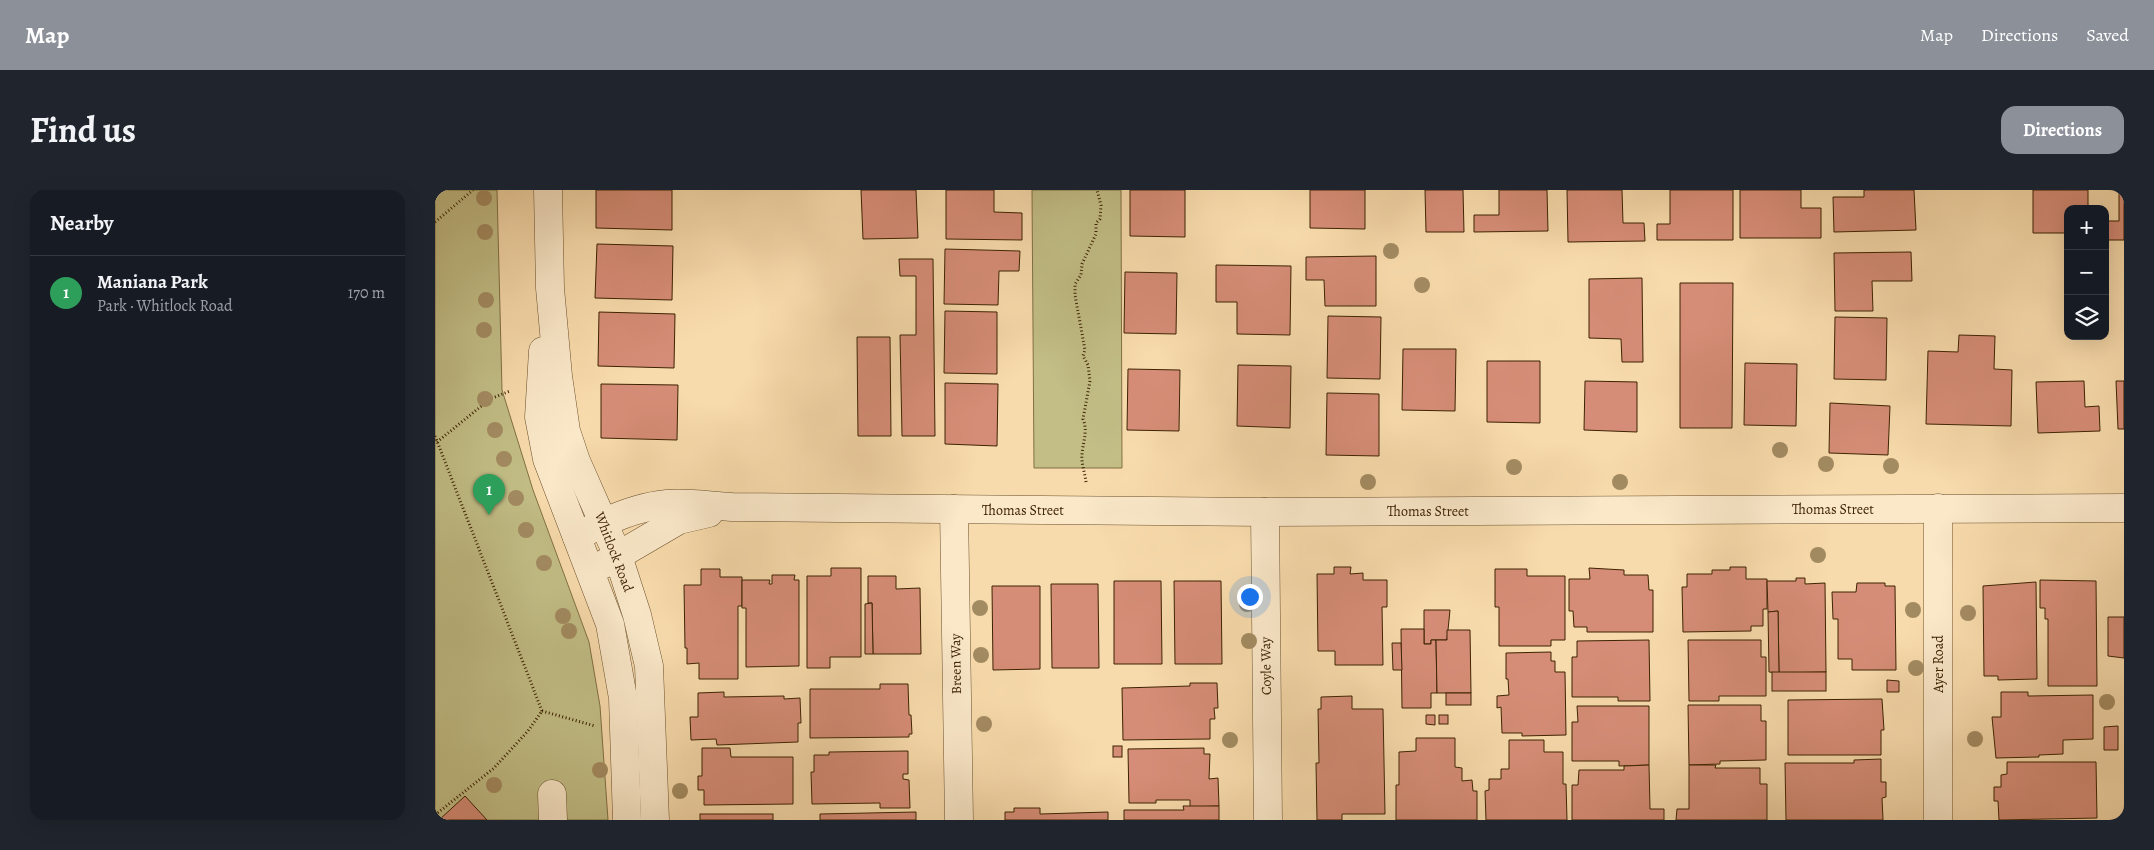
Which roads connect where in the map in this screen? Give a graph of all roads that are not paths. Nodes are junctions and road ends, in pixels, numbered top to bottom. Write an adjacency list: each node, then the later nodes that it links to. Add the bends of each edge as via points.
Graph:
1 (548, 190): 2 (street, Whitlock Road)
2 (550, 288): 8 (street, Whitlock Road, via 566,431); 9 (street, Whitlock Road, via 539,418 547,459)
3 (732, 507): 6 (street, Thomas Street); 8 (street, Thomas Street, via 668,504); 10 (street, Thomas Street, via 679,520)
4 (1938, 508): 5 (street, Thomas Street); 7 (street, Thomas Street); 16 (street, Ayer Road)
5 (2124, 508)
6 (954, 509): 7 (street, Thomas Street); 14 (street, Breen Way)
7 (1265, 512): 15 (street, Coyle Way)
8 (604, 521): 9 (street, Thomas Street); 10 (street, Whitlock Road)
9 (577, 536): 11 (street, Whitlock Road)
10 (618, 556): 11 (street, Thomas Street); 13 (street, Whitlock Road, via 649,666)
11 (591, 572): 12 (street, Whitlock Road, via 610,624 623,698)
12 (627, 820)
13 (655, 820)
14 (959, 820)
15 (1268, 820)
16 (1938, 820)

